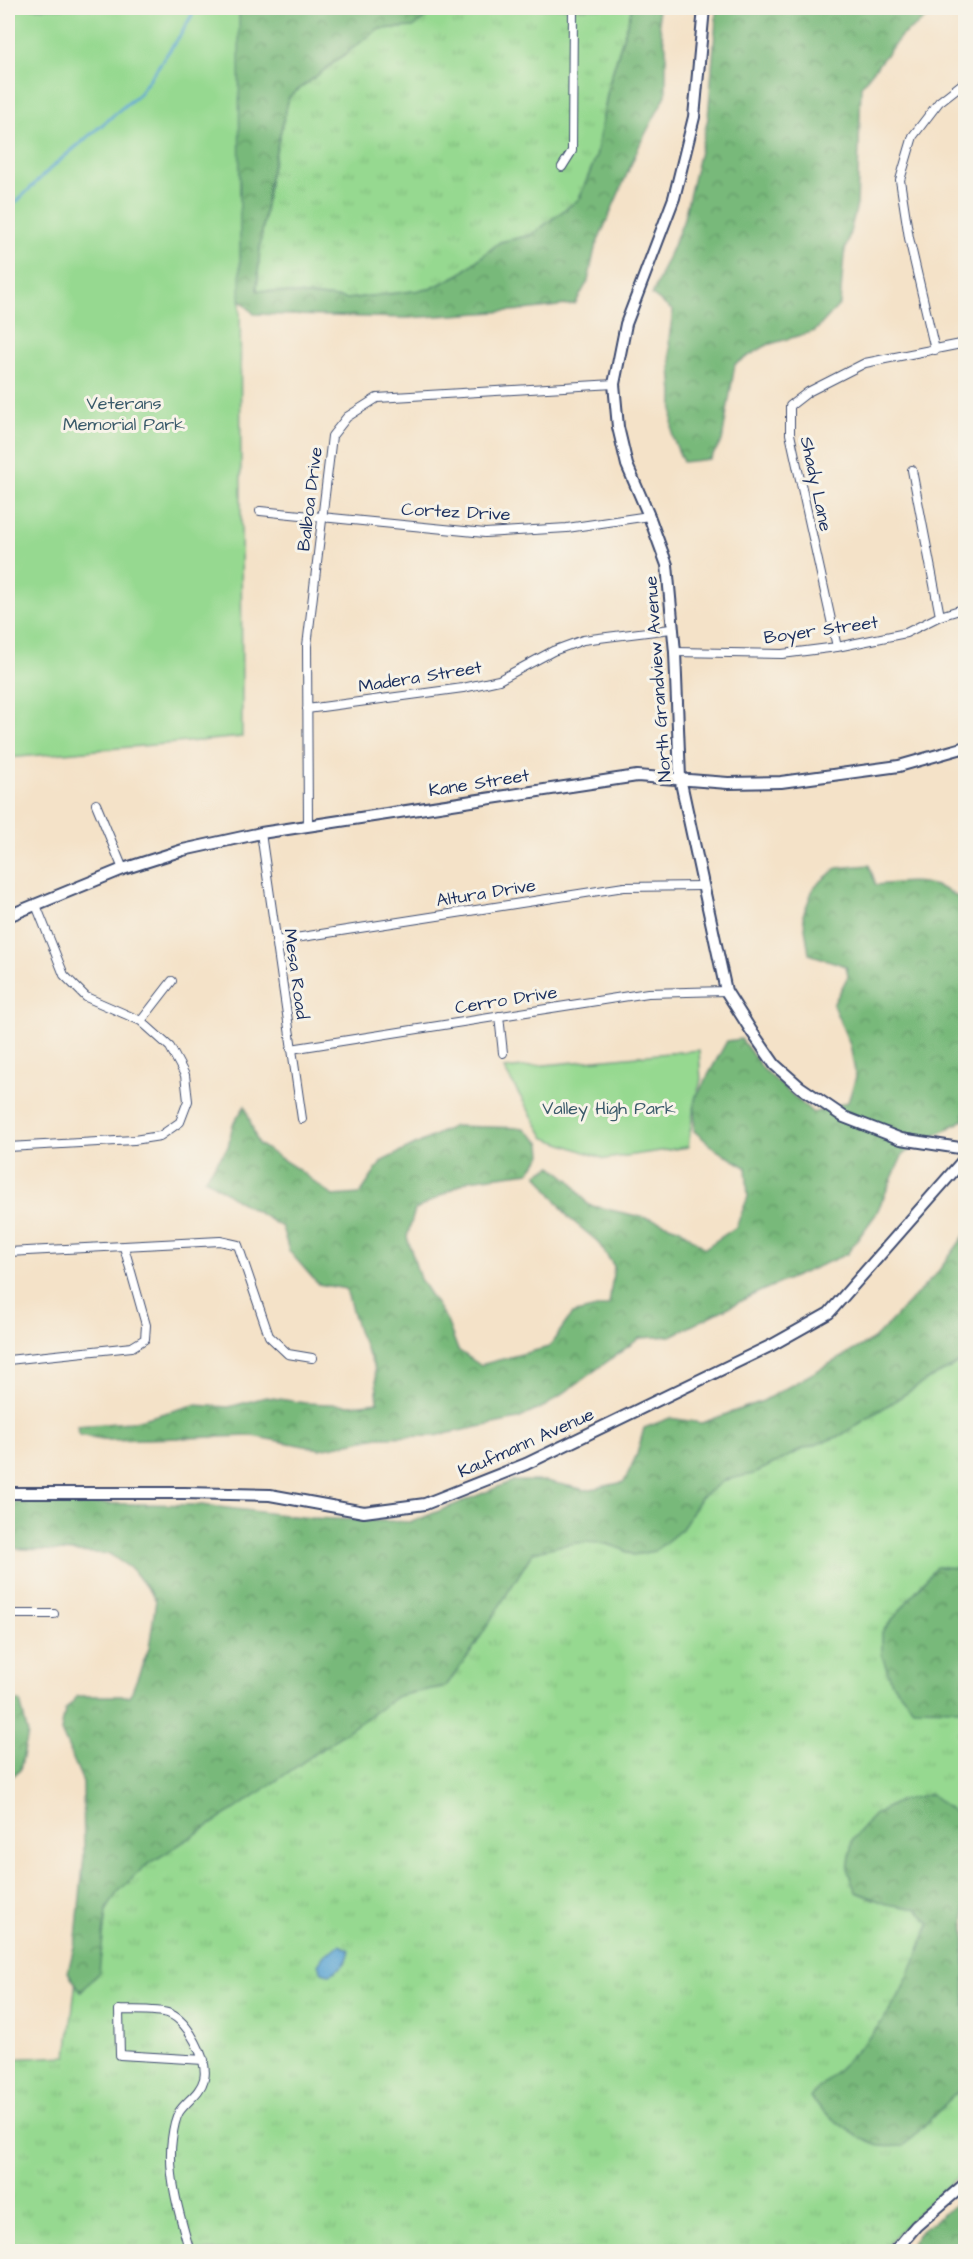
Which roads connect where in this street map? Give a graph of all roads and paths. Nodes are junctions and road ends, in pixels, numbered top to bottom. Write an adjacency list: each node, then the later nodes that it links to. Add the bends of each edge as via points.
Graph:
1 (573, 8): 4 (street, via 572,151)
2 (704, 8): 7 (street, North Grandview Avenue, via 691,129 674,198 626,324)
3 (966, 81): 6 (street, via 939,102 913,136 900,180)
4 (562, 167)
5 (966, 343): 6 (street, Shady Lane)
6 (935, 350): 15 (street, Shady Lane, via 865,363 808,392 790,406 789,434)
7 (614, 384): 10 (street, Balboa Drive, via 377,398 347,417 332,436); 11 (street, North Grandview Avenue, via 627,465)
8 (912, 470): 13 (street)
9 (260, 511): 10 (street, Cortez Drive)
10 (323, 516): 11 (street, Cortez Drive, via 485,532 567,528); 17 (street, Balboa Drive, via 307,646)
11 (649, 516): 14 (street, North Grandview Avenue, via 667,565)
12 (966, 608): 13 (street, Boyer Street)
13 (940, 615): 15 (street, Boyer Street, via 906,633)
14 (671, 629): 16 (street, North Grandview Avenue); 17 (street, Madera Street, via 583,640 499,680 463,688)
15 (837, 646): 16 (street, Boyer Street, via 782,654)
16 (675, 652): 19 (street, North Grandview Avenue)
17 (307, 709): 21 (street, Balboa Drive)
18 (966, 747): 19 (street, Kane Street, via 899,766 781,782 728,783)
19 (680, 778): 21 (street, Kane Street, via 637,776); 24 (street, North Grandview Avenue)
20 (96, 804): 23 (street)
21 (308, 826): 22 (street, Kane Street)
22 (261, 833): 23 (street, Kane Street, via 183,850); 27 (street, Mesa Road)
23 (123, 869): 25 (street, Kane Street)
24 (702, 886): 27 (street, Altura Drive, via 624,887); 29 (street, North Grandview Avenue)
25 (36, 905): 26 (street, Kane Street); 31 (street, via 64,975 86,997)
26 (8, 916)
27 (276, 941): 32 (street, Mesa Road)
28 (172, 981): 31 (street)
29 (726, 991): 30 (street, Cerro Drive, via 648,993); 36 (street, North Grandview Avenue, via 775,1065 844,1117 901,1139)
30 (499, 1016): 32 (street, Cerro Drive); 33 (street)
31 (141, 1021): 35 (street, via 170,1047 185,1075 188,1101 180,1122 160,1136 134,1140)
32 (291, 1049): 34 (street, Mesa Road)
33 (503, 1053)
34 (302, 1119)
35 (8, 1147)
36 (966, 1149)
37 (966, 1157): 42 (street, Kaufmann Avenue, via 829,1313 772,1346 526,1464 426,1504 364,1512 270,1495)
38 (124, 1246): 39 (street); 40 (street, via 220,1241 238,1245 269,1336 288,1354); 41 (street, via 146,1325 145,1340 132,1347)
39 (8, 1252)
40 (312, 1358)
41 (8, 1360)
42 (8, 1493)
43 (8, 1614): 44 (street)
44 (54, 1614)
45 (204, 2060): 45 (street, via 184,2026 170,2014 119,2010 120,2055); 47 (street, via 204,2079 197,2094 179,2112 172,2137 173,2177)
46 (966, 2183): 48 (street, via 916,2226)
47 (190, 2252)
48 (894, 2252)

